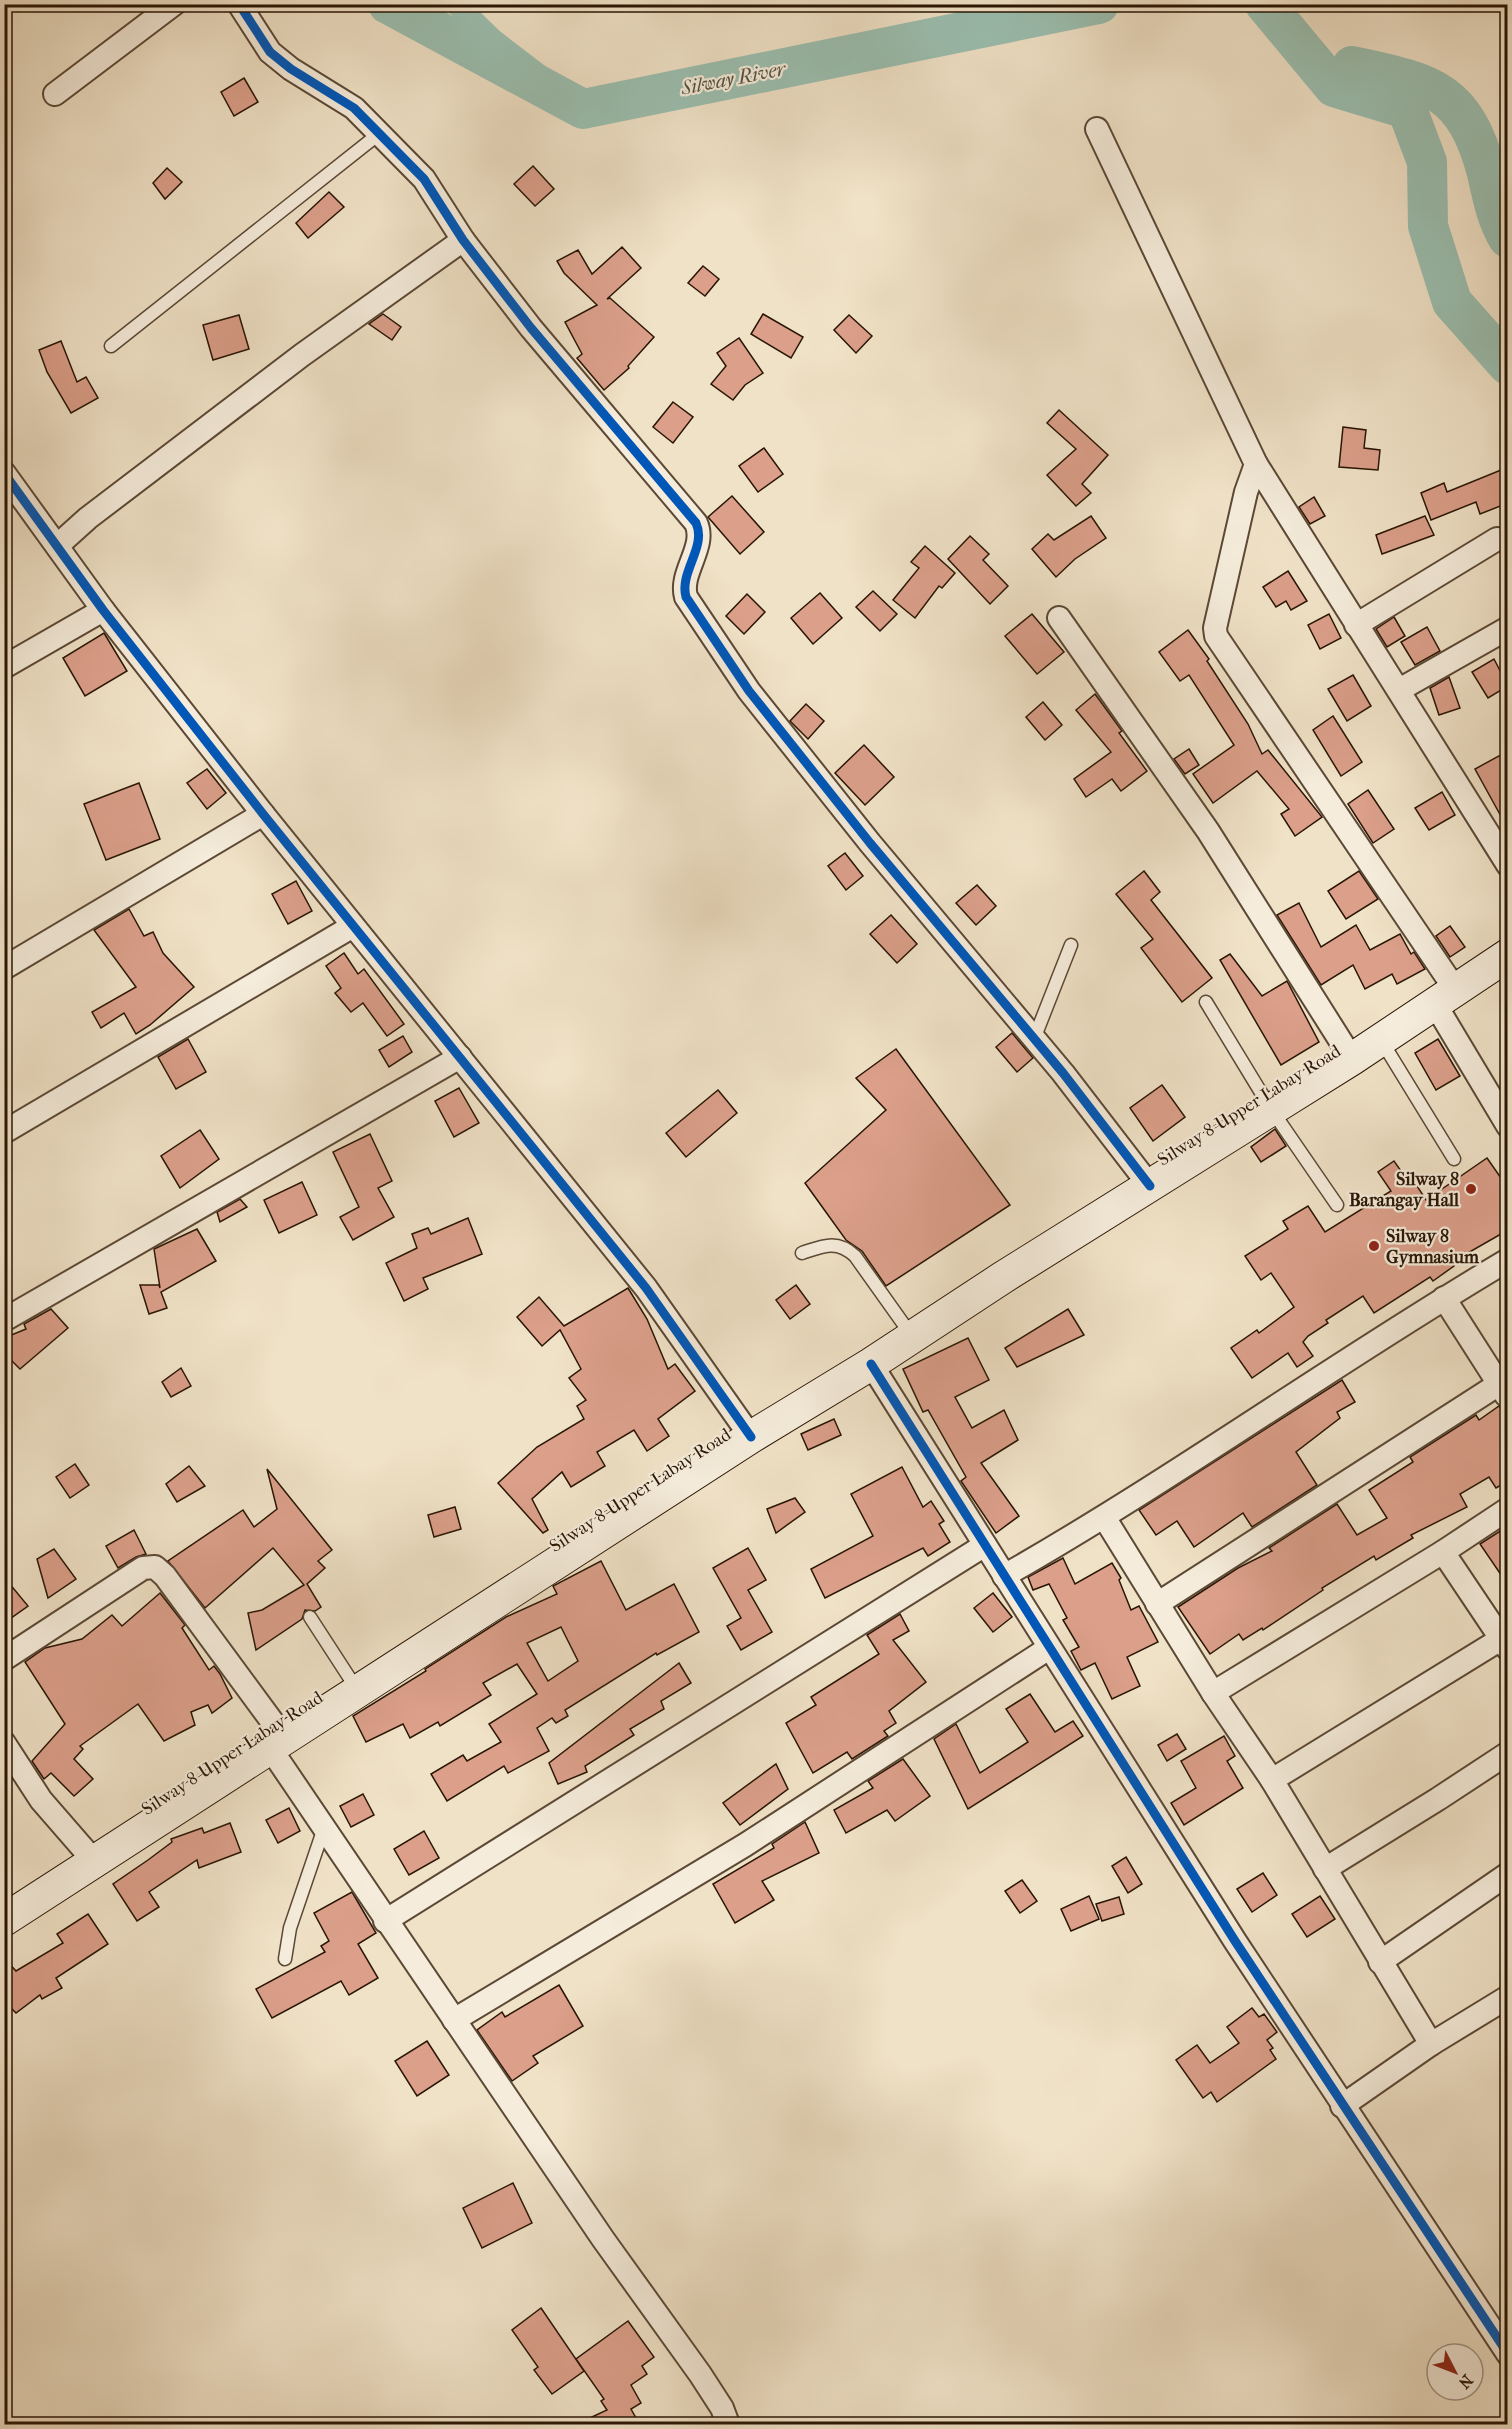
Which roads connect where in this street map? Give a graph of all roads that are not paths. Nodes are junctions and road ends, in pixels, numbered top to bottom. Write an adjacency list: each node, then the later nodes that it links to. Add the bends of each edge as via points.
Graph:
1 (174, 4): 3 (street)
2 (239, 4): 5 (street, via 270,52 354,108)
3 (55, 94)
4 (1097, 129): 8 (street)
5 (380, 133): 6 (street, via 424,179); 7 (lane)
6 (463, 240): 11 (street, via 302,355); 26 (street, via 531,328 696,523 700,537 685,587 686,597 749,691)
7 (111, 346)
8 (1256, 464): 14 (street); 24 (street, via 1230,560 1216,636)
9 (6, 477): 11 (street)
10 (1497, 539): 14 (street)
11 (58, 545): 12 (street)
12 (104, 610): 16 (street); 18 (street)
13 (1059, 618): 29 (street, via 1208,831)
14 (1356, 625): 17 (street)
15 (1508, 628): 17 (street)
16 (4, 667)
17 (1399, 690): 19 (street)
18 (263, 814): 20 (street); 23 (street)
19 (1508, 865)
20 (353, 926): 28 (street); 32 (street)
21 (1071, 945): 26 (lane)
22 (1508, 955): 24 (main road, Silway 8-Upper Labay Road)
23 (4, 968)
24 (1445, 996): 27 (main road, Silway 8-Upper Labay Road); 31 (street)
25 (1206, 1002): 30 (lane)
26 (1034, 1039): 34 (street)
27 (1380, 1040): 29 (main road, Silway 8-Upper Labay Road); 33 (lane)
28 (460, 1057): 39 (street); 43 (street, via 646,1288)
29 (1352, 1059): 30 (main road, Silway 8-Upper Labay Road)
30 (1271, 1109): 34 (main road, Silway 8-Upper Labay Road); 35 (lane)
31 (1508, 1125)
32 (4, 1131)
33 (1454, 1159)
34 (1150, 1186): 40 (main road, Silway 8-Upper Labay Road)
35 (1337, 1205)
36 (802, 1253): 40 (lane, via 824,1245 846,1247)
37 (1508, 1260): 38 (street)
38 (1444, 1298): 42 (street); 45 (street)
39 (4, 1320)
40 (913, 1336): 41 (main road, Silway 8-Upper Labay Road)
41 (871, 1364): 43 (main road, Silway 8-Upper Labay Road); 46 (street)
42 (1503, 1390): 49 (street)
43 (751, 1437): 54 (main road, Silway 8-Upper Labay Road)
44 (1508, 1509): 47 (street)
45 (1104, 1517): 48 (street); 49 (street)
46 (985, 1545): 48 (street); 65 (street)
47 (1443, 1552): 51 (street); 55 (street)
48 (1004, 1576): 52 (street)
49 (1157, 1604): 55 (street)
50 (310, 1617): 54 (lane)
51 (1504, 1644): 59 (street)
52 (1049, 1648): 69 (street, via 745,1845); 71 (street)
53 (4, 1659): 57 (street, via 143,1568 155,1567 165,1576)
54 (358, 1691): 57 (main road, Silway 8-Upper Labay Road)
55 (1213, 1693): 59 (street)
56 (4, 1743): 61 (street, via 41,1800)
57 (278, 1744): 60 (street); 61 (main road, Silway 8-Upper Labay Road)
58 (1508, 1753): 62 (street)
59 (1272, 1780): 62 (street)
60 (324, 1828): 65 (street); 66 (lane, via 293,1918)
61 (94, 1861): 64 (main road, Silway 8-Upper Labay Road)
62 (1325, 1869): 67 (street)
63 (1508, 1875): 67 (street)
64 (8, 1911)
65 (385, 1921): 69 (street)
66 (285, 1959)
67 (1380, 1962): 70 (street)
68 (1508, 1997): 70 (street)
69 (454, 2020): 73 (street, via 700,2374)
70 (1431, 2044): 71 (street)
71 (1342, 2106): 72 (street)
72 (1508, 2354)
73 (728, 2424)

